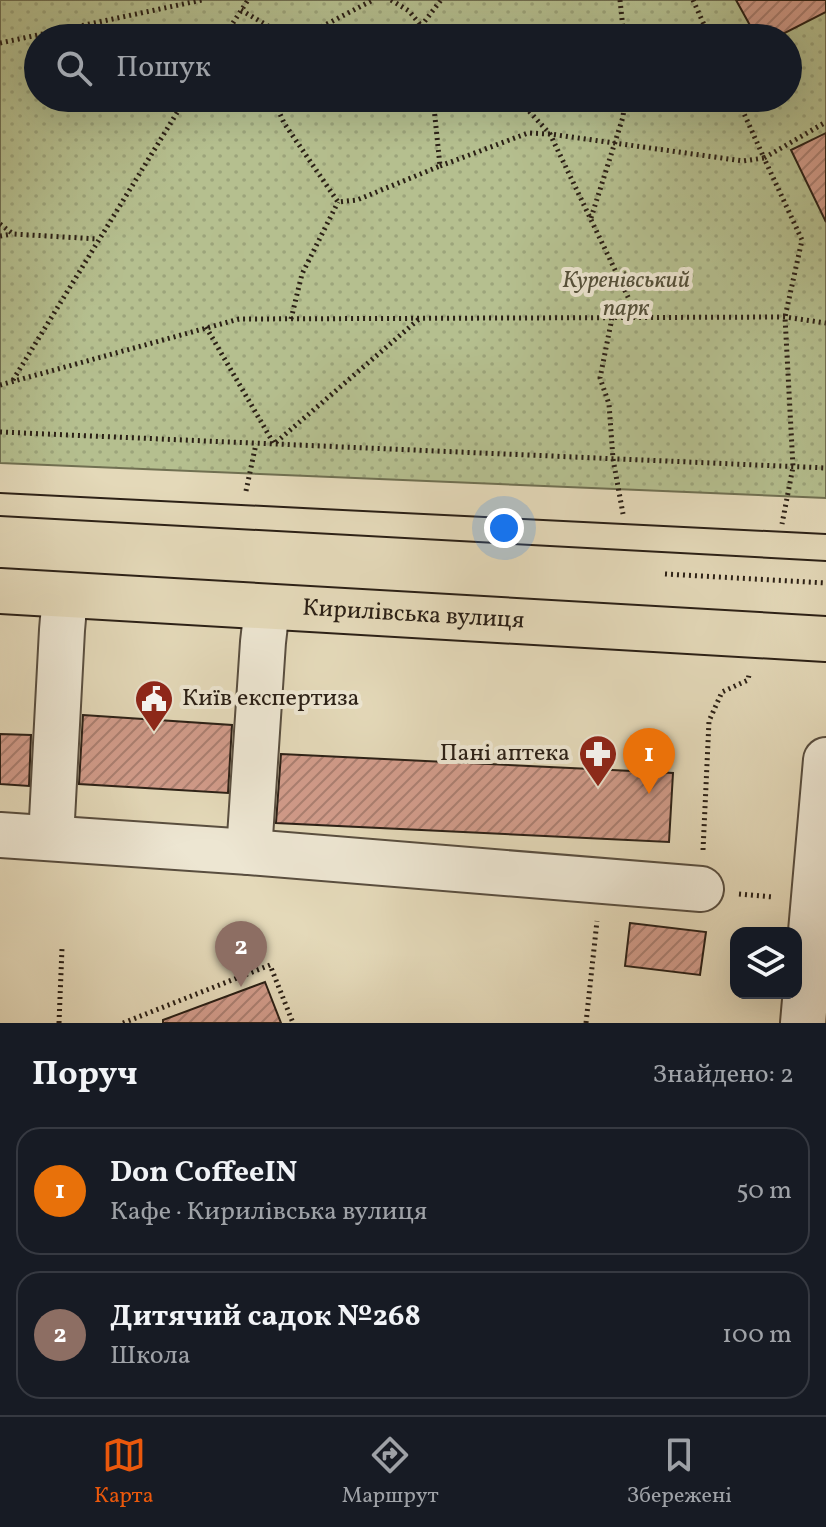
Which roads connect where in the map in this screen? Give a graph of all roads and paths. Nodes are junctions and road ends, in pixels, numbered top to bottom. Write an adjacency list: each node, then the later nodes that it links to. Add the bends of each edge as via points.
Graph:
1 (202, 0): 11 (path)
2 (248, 0): 10 (path)
3 (352, 0): 9 (path)
4 (373, 0): 9 (path)
5 (391, 0): 15 (path)
6 (441, 0): 16 (path)
7 (620, 0): 17 (path)
8 (693, 0): 18 (path)
9 (357, 8): 14 (path)
10 (241, 10): 12 (path); 13 (path)
11 (89, 24)
12 (232, 24)
13 (265, 24)
14 (327, 24)
15 (419, 24)
16 (423, 24)
17 (623, 24)
18 (704, 24)
19 (24, 38): 20 (path)
20 (0, 43)
21 (177, 112): 37 (path)
22 (279, 112): 32 (path)
23 (434, 112): 31 (path)
24 (530, 112): 28 (path)
25 (624, 112): 29 (path)
26 (743, 112): 30 (path)
27 (826, 122): 30 (path)
28 (550, 134): 29 (path); 31 (path, via 528,133); 33 (path)
29 (614, 143): 30 (path, via 743,161); 33 (path)
30 (764, 158): 38 (path, via 802,240)
31 (440, 166): 32 (path, via 357,200)
32 (338, 202): 41 (path, via 302,274)
33 (591, 219): 40 (path)
34 (0, 224): 35 (path)
35 (13, 234): 36 (path); 37 (path)
36 (0, 236)
37 (98, 239): 45 (path)
38 (785, 317): 40 (path); 43 (path); 51 (path)
39 (612, 318): 40 (path); 42 (path); 50 (path, via 600,378 609,404)
40 (638, 318)
41 (291, 319): 42 (path); 44 (path, via 239,319)
42 (420, 319): 49 (path)
43 (826, 323)
44 (206, 327): 45 (path); 49 (path)
45 (12, 382): 46 (path)
46 (0, 385)
47 (0, 432): 48 (path)
48 (256, 444): 49 (path); 53 (path)
49 (274, 444): 50 (path)
50 (613, 459): 51 (path); 54 (path)
51 (793, 467): 52 (path); 55 (path)
52 (826, 468)
53 (246, 491)
54 (623, 514)
55 (782, 524)
56 (665, 574): 57 (path)
57 (826, 583)
58 (0, 591): 59 (main road, Кирилівська вулиця)
59 (65, 595): 60 (main road, Кирилівська вулиця); 65 (street)
60 (267, 607): 61 (main road, Кирилівська вулиця); 66 (street)
61 (826, 639)
62 (748, 680): 67 (path, via 722,692 709,721)
63 (826, 760): 75 (street)
64 (0, 835): 65 (street)
65 (51, 838): 66 (street)
66 (249, 852): 67 (street)
67 (701, 889): 68 (path)
68 (782, 899)
69 (596, 935): 74 (path)
70 (62, 948): 71 (path)
71 (59, 1023)
72 (123, 1023): 73 (path, via 270,965)
73 (293, 1023)
74 (586, 1023)
75 (803, 1023)

